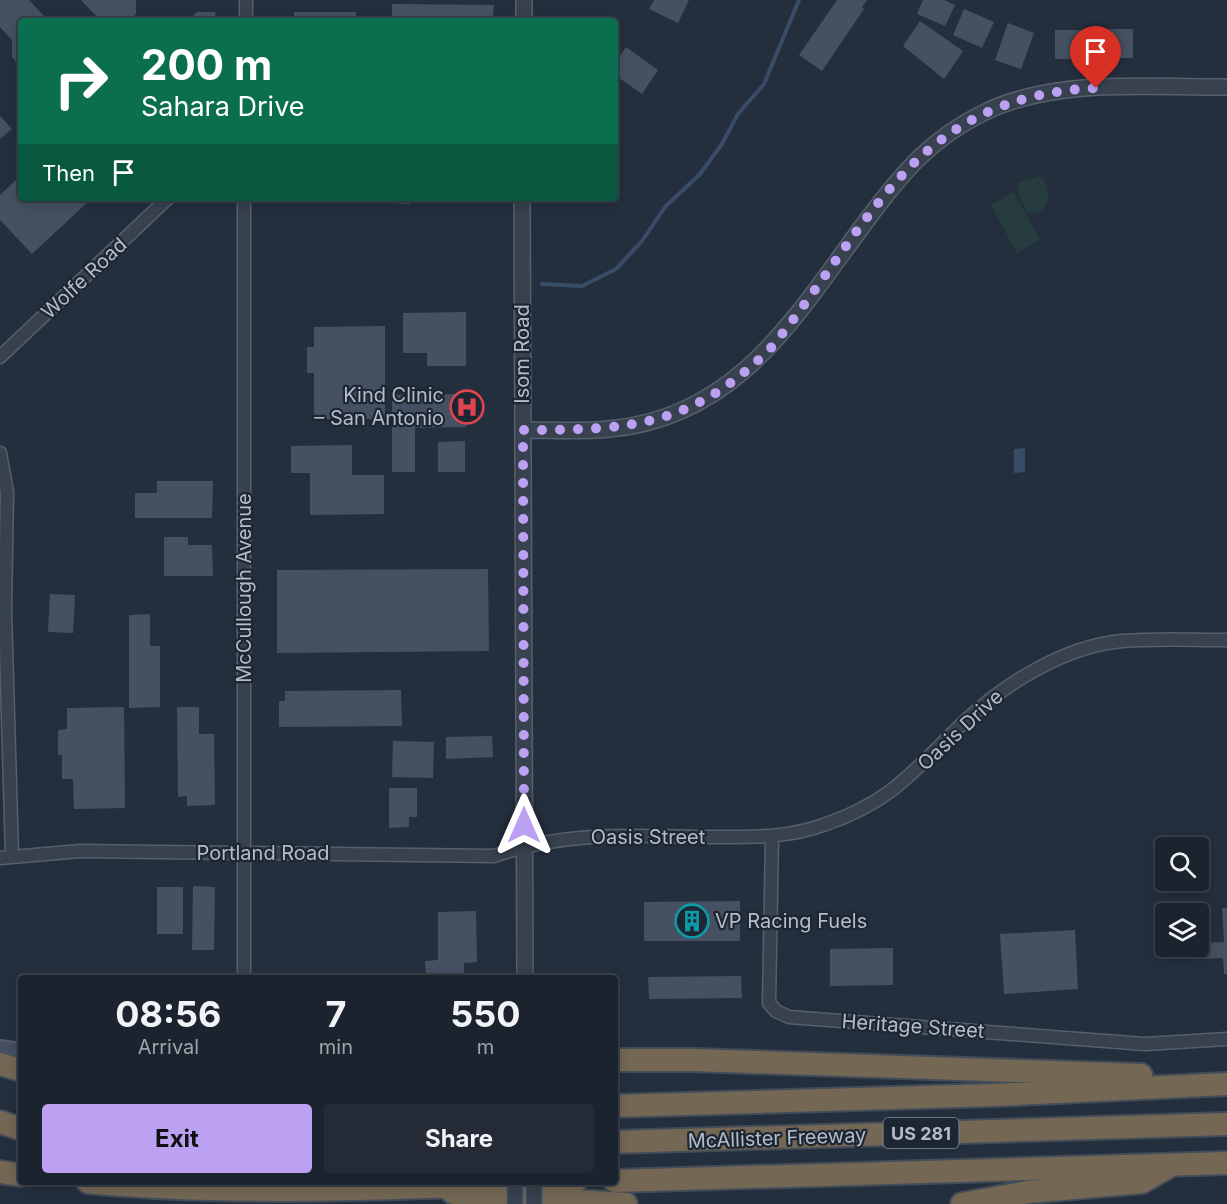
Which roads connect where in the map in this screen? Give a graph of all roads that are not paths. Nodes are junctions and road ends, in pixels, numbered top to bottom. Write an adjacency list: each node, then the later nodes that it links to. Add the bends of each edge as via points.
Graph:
1 (246, 0): 3 (street)
2 (524, 0): 4 (street)
3 (246, 18)
4 (524, 18)
5 (1227, 87): 10 (street, via 1065,90 1030,96 987,111 945,135 902,174 786,329 751,368 730,384 684,410 634,426)
6 (165, 201): 9 (street, Wolfe Road)
7 (244, 201): 15 (street, McCullough Avenue)
8 (522, 201): 10 (street, Isom Road)
9 (0, 357)
10 (523, 430): 14 (street, Isom Road)
11 (0, 453): 16 (street, via 7,492)
12 (1227, 640): 13 (street, Oasis Drive, via 1122,641 1092,647 1045,665 1008,686 963,722 914,774 872,804 824,825)
13 (772, 838): 14 (street, Oasis Street, via 601,836); 19 (street, Heritage Street, via 769,1003 789,1017 1146,1044)
14 (524, 846): 15 (street, Portland Road, via 494,856); 18 (street, Isom Road)
15 (244, 853): 16 (street, Portland Road, via 80,851); 17 (street, McCullough Avenue)
16 (6, 857)
17 (244, 975)
18 (525, 975)
19 (1227, 1039)
20 (0, 1049): 21 (main road)
21 (18, 1052)
22 (618, 1060): 25 (highway)
23 (0, 1064): 24 (highway)
24 (18, 1069)
25 (1227, 1077)
26 (1227, 1084): 27 (highway)
27 (618, 1106)
28 (0, 1122): 30 (highway)
29 (1227, 1124): 33 (highway, McAllister Freeway / US 281)
30 (18, 1128)
31 (0, 1131): 32 (highway)
32 (18, 1134)
33 (618, 1142)
34 (1227, 1162): 35 (highway, McAllister Freeway / US 281)
35 (1173, 1164): 38 (highway, McAllister Freeway / US 281); 47 (highway, via 1142,1182 1028,1192)
36 (0, 1172): 37 (highway)
37 (18, 1174)
38 (618, 1181)
39 (149, 1185): 43 (highway, via 251,1190)
40 (468, 1185): 43 (highway)
41 (515, 1185): 44 (street, bridge)
42 (534, 1185): 45 (street, bridge)
43 (433, 1186): 46 (highway, via 486,1203 560,1200)
44 (515, 1204)
45 (534, 1204)
46 (626, 1204)
47 (962, 1204)

